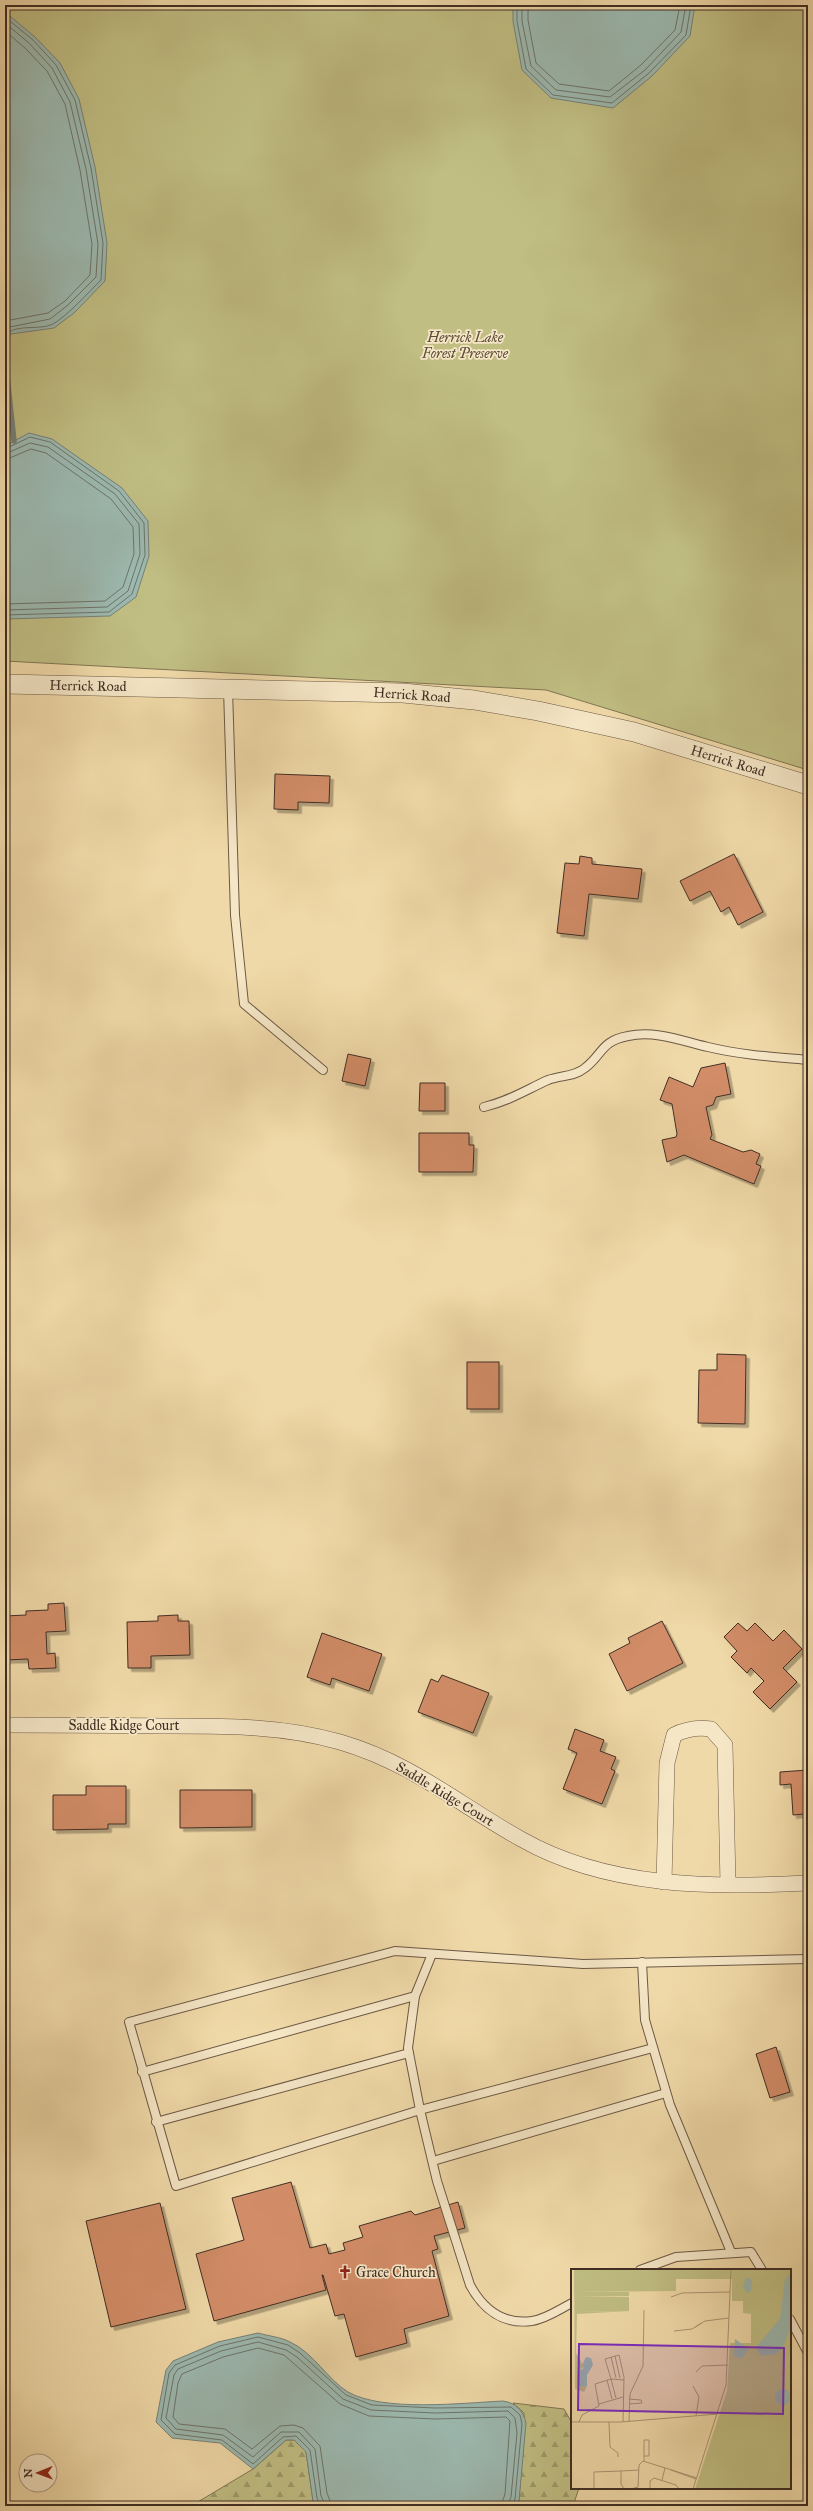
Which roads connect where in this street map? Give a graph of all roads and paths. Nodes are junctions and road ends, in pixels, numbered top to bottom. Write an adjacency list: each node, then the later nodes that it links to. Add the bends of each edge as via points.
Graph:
1 (5, 684): 2 (street, Herrick Road)
2 (228, 689): 3 (street, Herrick Road, via 403,693 474,700 634,732); 5 (lane, via 235,915 244,1004)
3 (808, 785)
4 (808, 1060): 6 (lane, via 757,1056 662,1036 627,1036 606,1043 586,1067 570,1077 550,1080 506,1102)
5 (323, 1070)
6 (484, 1107)
7 (5, 1725): 8 (street, Saddle Ridge Court, via 250,1726 338,1742 381,1757 420,1775 486,1819 542,1850 603,1872)
8 (664, 1882): 10 (street, Saddle Ridge Court); 10 (street, via 667,1763 674,1735 686,1729 703,1728 712,1729 725,1745)
9 (808, 1883): 10 (street, Saddle Ridge Court)
10 (728, 1884)
11 (432, 1954): 13 (lane, via 583,1964); 14 (lane); 17 (lane, via 395,1951 129,2022)
12 (808, 1959): 13 (lane)
13 (642, 1962): 15 (lane, via 645,2020)
14 (415, 1996): 16 (lane); 17 (lane)
15 (653, 2048): 18 (lane); 19 (lane)
16 (409, 2053): 19 (lane); 20 (lane)
17 (142, 2072): 20 (lane)
18 (666, 2093): 21 (lane); 22 (lane)
19 (420, 2110): 20 (lane, via 176,2186); 21 (lane)
20 (156, 2122)
21 (433, 2161): 25 (lane, via 470,2285 483,2305 502,2318 533,2321)
22 (731, 2252): 23 (lane, via 676,2258); 24 (lane, via 751,2252)
23 (643, 2269)
24 (761, 2269)
25 (571, 2303)
26 (791, 2321): 27 (lane)
27 (808, 2353)

